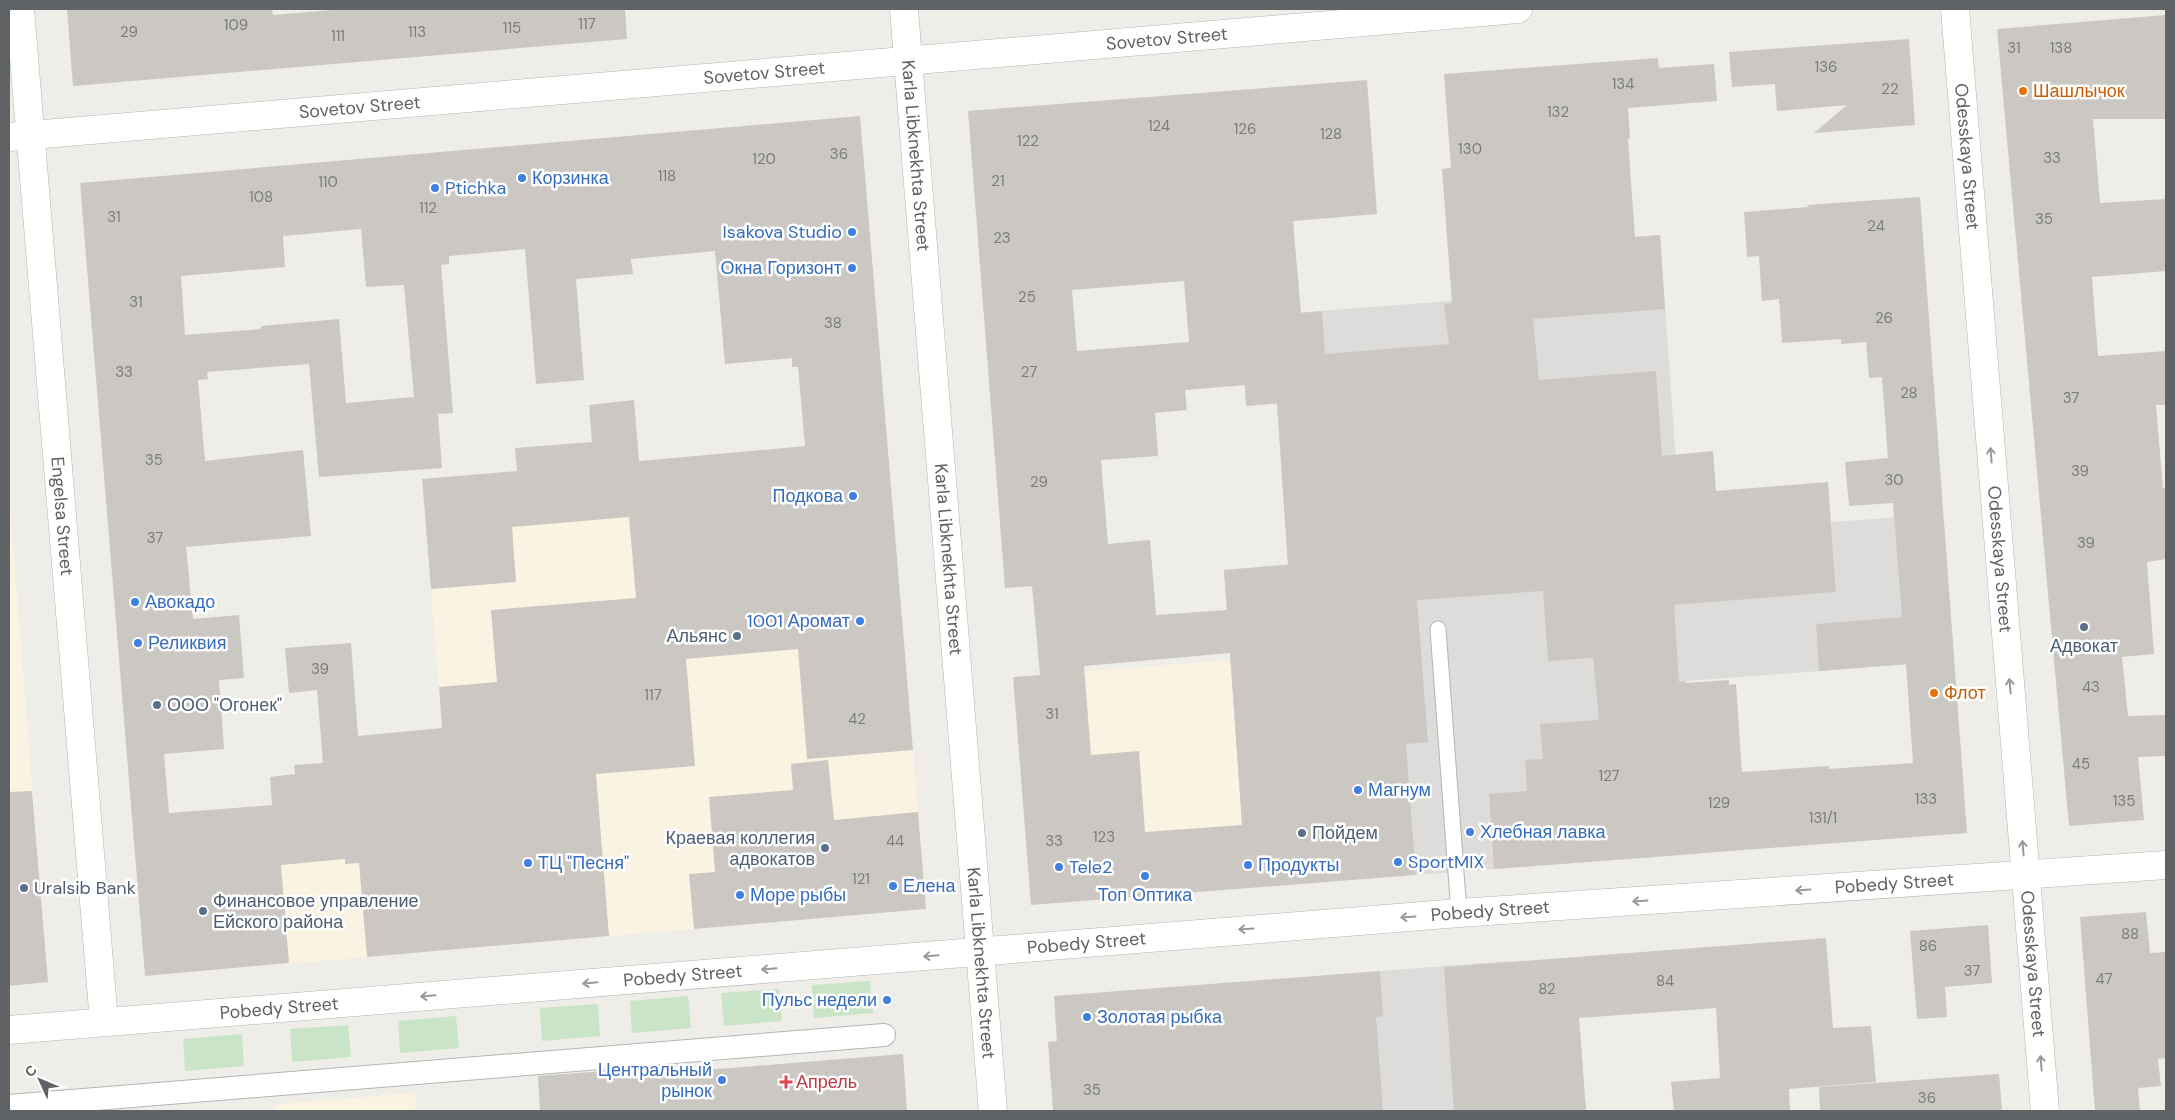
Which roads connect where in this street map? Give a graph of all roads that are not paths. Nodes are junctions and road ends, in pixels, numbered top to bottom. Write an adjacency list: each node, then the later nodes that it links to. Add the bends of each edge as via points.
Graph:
1 (20, 9): 6 (street, Engelsa Street)
2 (904, 9): 5 (street, Karla Libknekhta Street)
3 (1518, 9): 5 (street, Sovetov Street)
4 (1955, 9): 9 (street, Odesskaya Street, one-way to 4)
5 (908, 60): 6 (street, Sovetov Street); 11 (street, Karla Libknekhta Street)
6 (19, 136): 12 (street, Engelsa Street)
7 (1438, 629): 10 (lane)
8 (2166, 865): 9 (street, Pobedy Street)
9 (2026, 875): 10 (street, Pobedy Street, one-way to 10); 17 (street, Odesskaya Street, one-way to 9)
10 (1459, 913): 11 (street, Pobedy Street, one-way to 11)
11 (980, 951): 12 (street, Pobedy Street, one-way to 12); 16 (street, Karla Libknekhta Street)
12 (104, 1022): 13 (street, Pobedy Street)
13 (9, 1030)
14 (884, 1035): 15 (street)
15 (9, 1106)
16 (993, 1111)
17 (2045, 1111)

